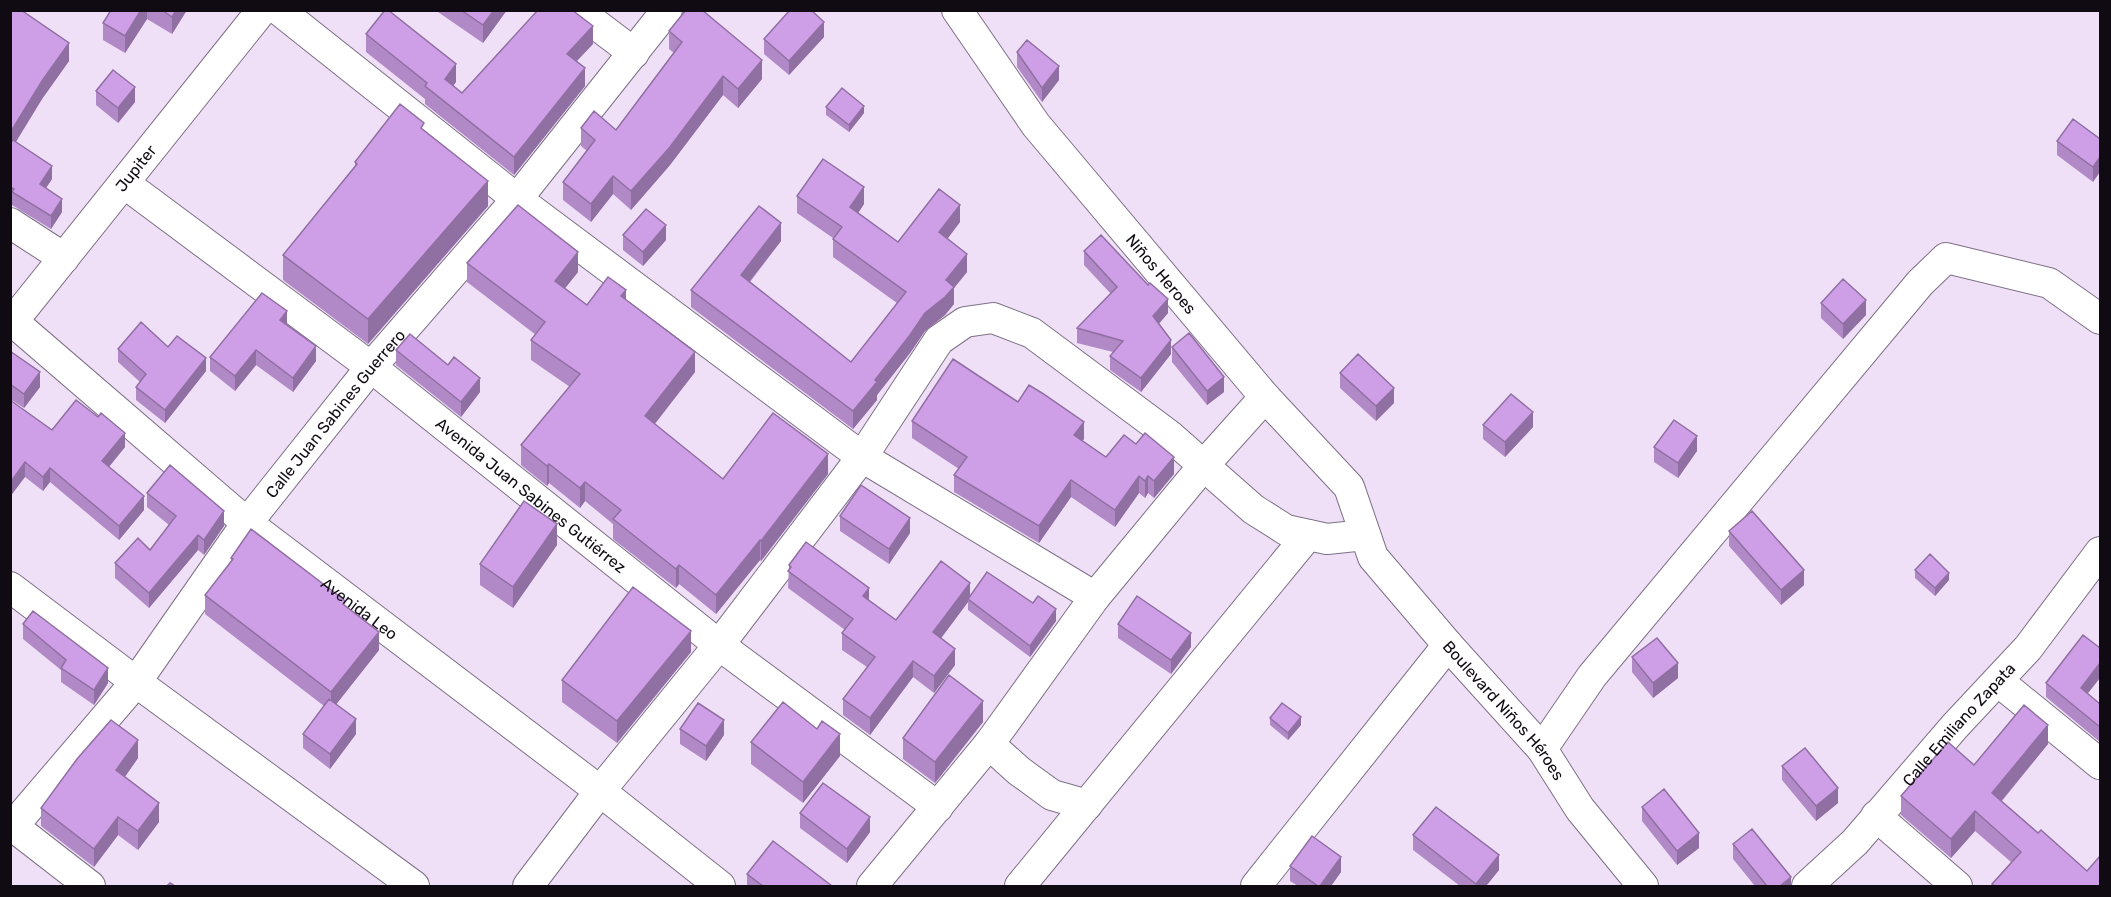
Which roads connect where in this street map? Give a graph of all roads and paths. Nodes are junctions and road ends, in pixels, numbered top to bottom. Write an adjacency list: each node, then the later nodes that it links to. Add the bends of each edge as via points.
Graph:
1 (262, 10): 7 (street, Jupiter)
2 (279, 10): 8 (street)
3 (577, 10): 6 (street)
4 (668, 10): 6 (street, Calle Juan Sabines Guerrero)
5 (957, 10): 14 (street, Niños Heroes, via 1036,125)
6 (634, 53): 8 (street, Calle Juan Sabines Guerrero)
7 (124, 183): 10 (street, Jupiter); 13 (street, Avenida Juan Sabines Gutiérrez)
8 (518, 199): 13 (street, Calle Juan Sabines Guerrero); 15 (street)
9 (10, 223): 10 (street)
10 (64, 258): 12 (street, Jupiter)
11 (2100, 319): 28 (street, via 2049,283 1946,258 1920,282 1592,676)
12 (11, 322): 17 (street, Avenida Leo)
13 (371, 367): 17 (street, Calle Juan Sabines Guerrero); 23 (street, Avenida Juan Sabines Gutiérrez)
14 (1265, 397): 16 (street); 19 (street, Niños Heroes, via 1349,488)
15 (862, 458): 16 (street, via 939,340 965,322 993,318 1032,333); 22 (street); 23 (street)
16 (1204, 465): 18 (street, via 1252,509 1286,530); 22 (street)
17 (248, 523): 26 (street, Calle Juan Sabines Guerrero); 30 (street, Avenida Leo)
18 (1308, 535): 19 (street, via 1328,539); 31 (street)
19 (1365, 535): 24 (street, Boulevard Niños Héroes, via 1373,557)
20 (2100, 552): 25 (street, Calle Emiliano Zapata, via 2028,648)
21 (10, 587): 26 (street)
22 (1095, 597): 27 (street)
23 (719, 645): 30 (street); 32 (street, Avenida Juan Sabines Gutiérrez)
24 (1448, 645): 28 (street, Boulevard Niños Héroes); 42 (street)
25 (1998, 681): 29 (street); 33 (street, Calle Emiliano Zapata)
26 (135, 682): 34 (street, Calle Juan Sabines Guerrero); 37 (street)
27 (989, 744): 31 (street, via 1052,795); 32 (street)
28 (1542, 749): 43 (street, Boulevard Niños Héroes, via 1580,809)
29 (2100, 764)
30 (600, 791): 38 (street); 39 (street, Avenida Leo)
31 (1087, 805): 41 (street)
32 (938, 807): 40 (street)
33 (1876, 816): 44 (street, Calle Emiliano Zapata, via 1855,842); 45 (street)
34 (12, 825): 35 (street)
35 (57, 876): 36 (street)
36 (90, 886)
37 (414, 886)
38 (528, 886)
39 (720, 886)
40 (872, 886)
41 (1020, 886)
42 (1256, 886)
43 (1643, 886)
44 (1807, 886)
45 (1957, 886)

